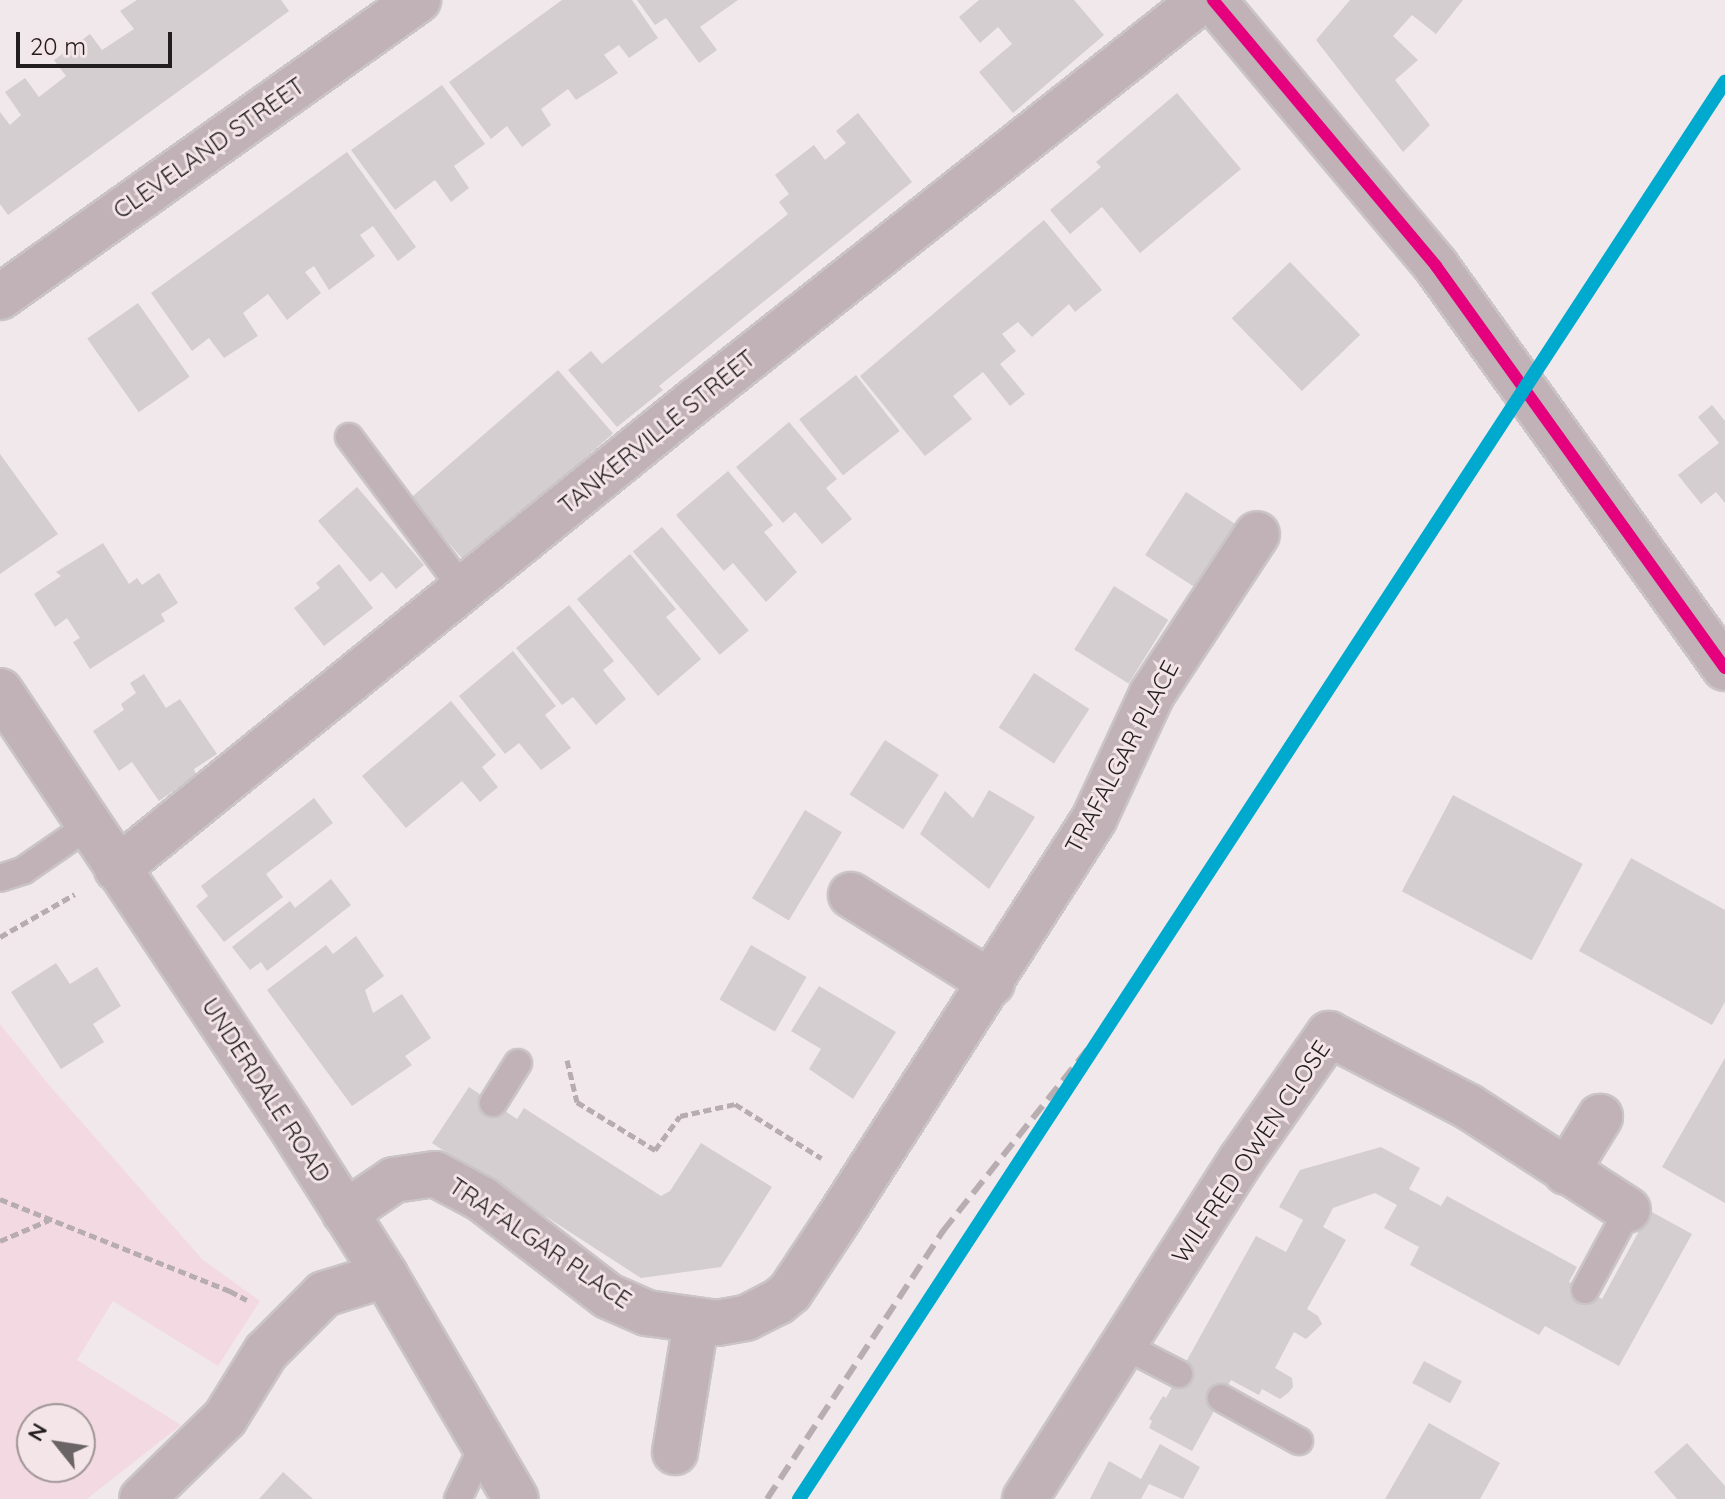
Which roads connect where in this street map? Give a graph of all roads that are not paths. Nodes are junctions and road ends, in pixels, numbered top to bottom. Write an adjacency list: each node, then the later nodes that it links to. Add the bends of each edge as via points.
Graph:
1 (418, 0): 3 (street, CLEVELAND STREET)
2 (1223, 4): 6 (street, TANKERVILLE STREET); 7 (street, via 1436,266)
3 (0, 297)
4 (349, 437): 6 (lane)
5 (1257, 534): 13 (street, TRAFALGAR PLACE, via 1159,681 1094,819)
6 (463, 589): 10 (street, TANKERVILLE STREET)
7 (1720, 650)
8 (0, 691): 9 (street, UNDERDALE ROAD)
9 (88, 826): 10 (street, UNDERDALE ROAD); 11 (lane, via 24,870)
10 (117, 869): 19 (street, UNDERDALE ROAD)
11 (0, 878)
12 (851, 895): 13 (street)
13 (992, 983): 22 (street, TRAFALGAR PLACE, via 790,1292 746,1318)
14 (518, 1063): 15 (lane)
15 (493, 1103)
16 (1600, 1117): 17 (street)
17 (1566, 1172): 18 (street, WILFRED OWEN CLOSE); 23 (street, WILFRED OWEN CLOSE, via 1469,1107 1329,1034)
18 (1628, 1210): 21 (lane)
19 (345, 1213): 20 (street, UNDERDALE ROAD); 22 (street, TRAFALGAR PLACE, via 394,1180 455,1170 482,1199 608,1296 647,1313)
20 (385, 1275): 27 (street, UNDERDALE ROAD); 29 (street, via 324,1294 266,1352 225,1418)
21 (1585, 1290)
22 (696, 1323): 28 (street)
23 (1123, 1345): 24 (lane); 32 (street, WILFRED OWEN CLOSE)
24 (1179, 1374)
25 (1221, 1398): 26 (lane)
26 (1299, 1441)
27 (483, 1446): 30 (lane); 31 (street, UNDERDALE ROAD)
28 (675, 1452)
29 (142, 1499)
30 (458, 1499)
31 (516, 1499)
32 (1025, 1499)

